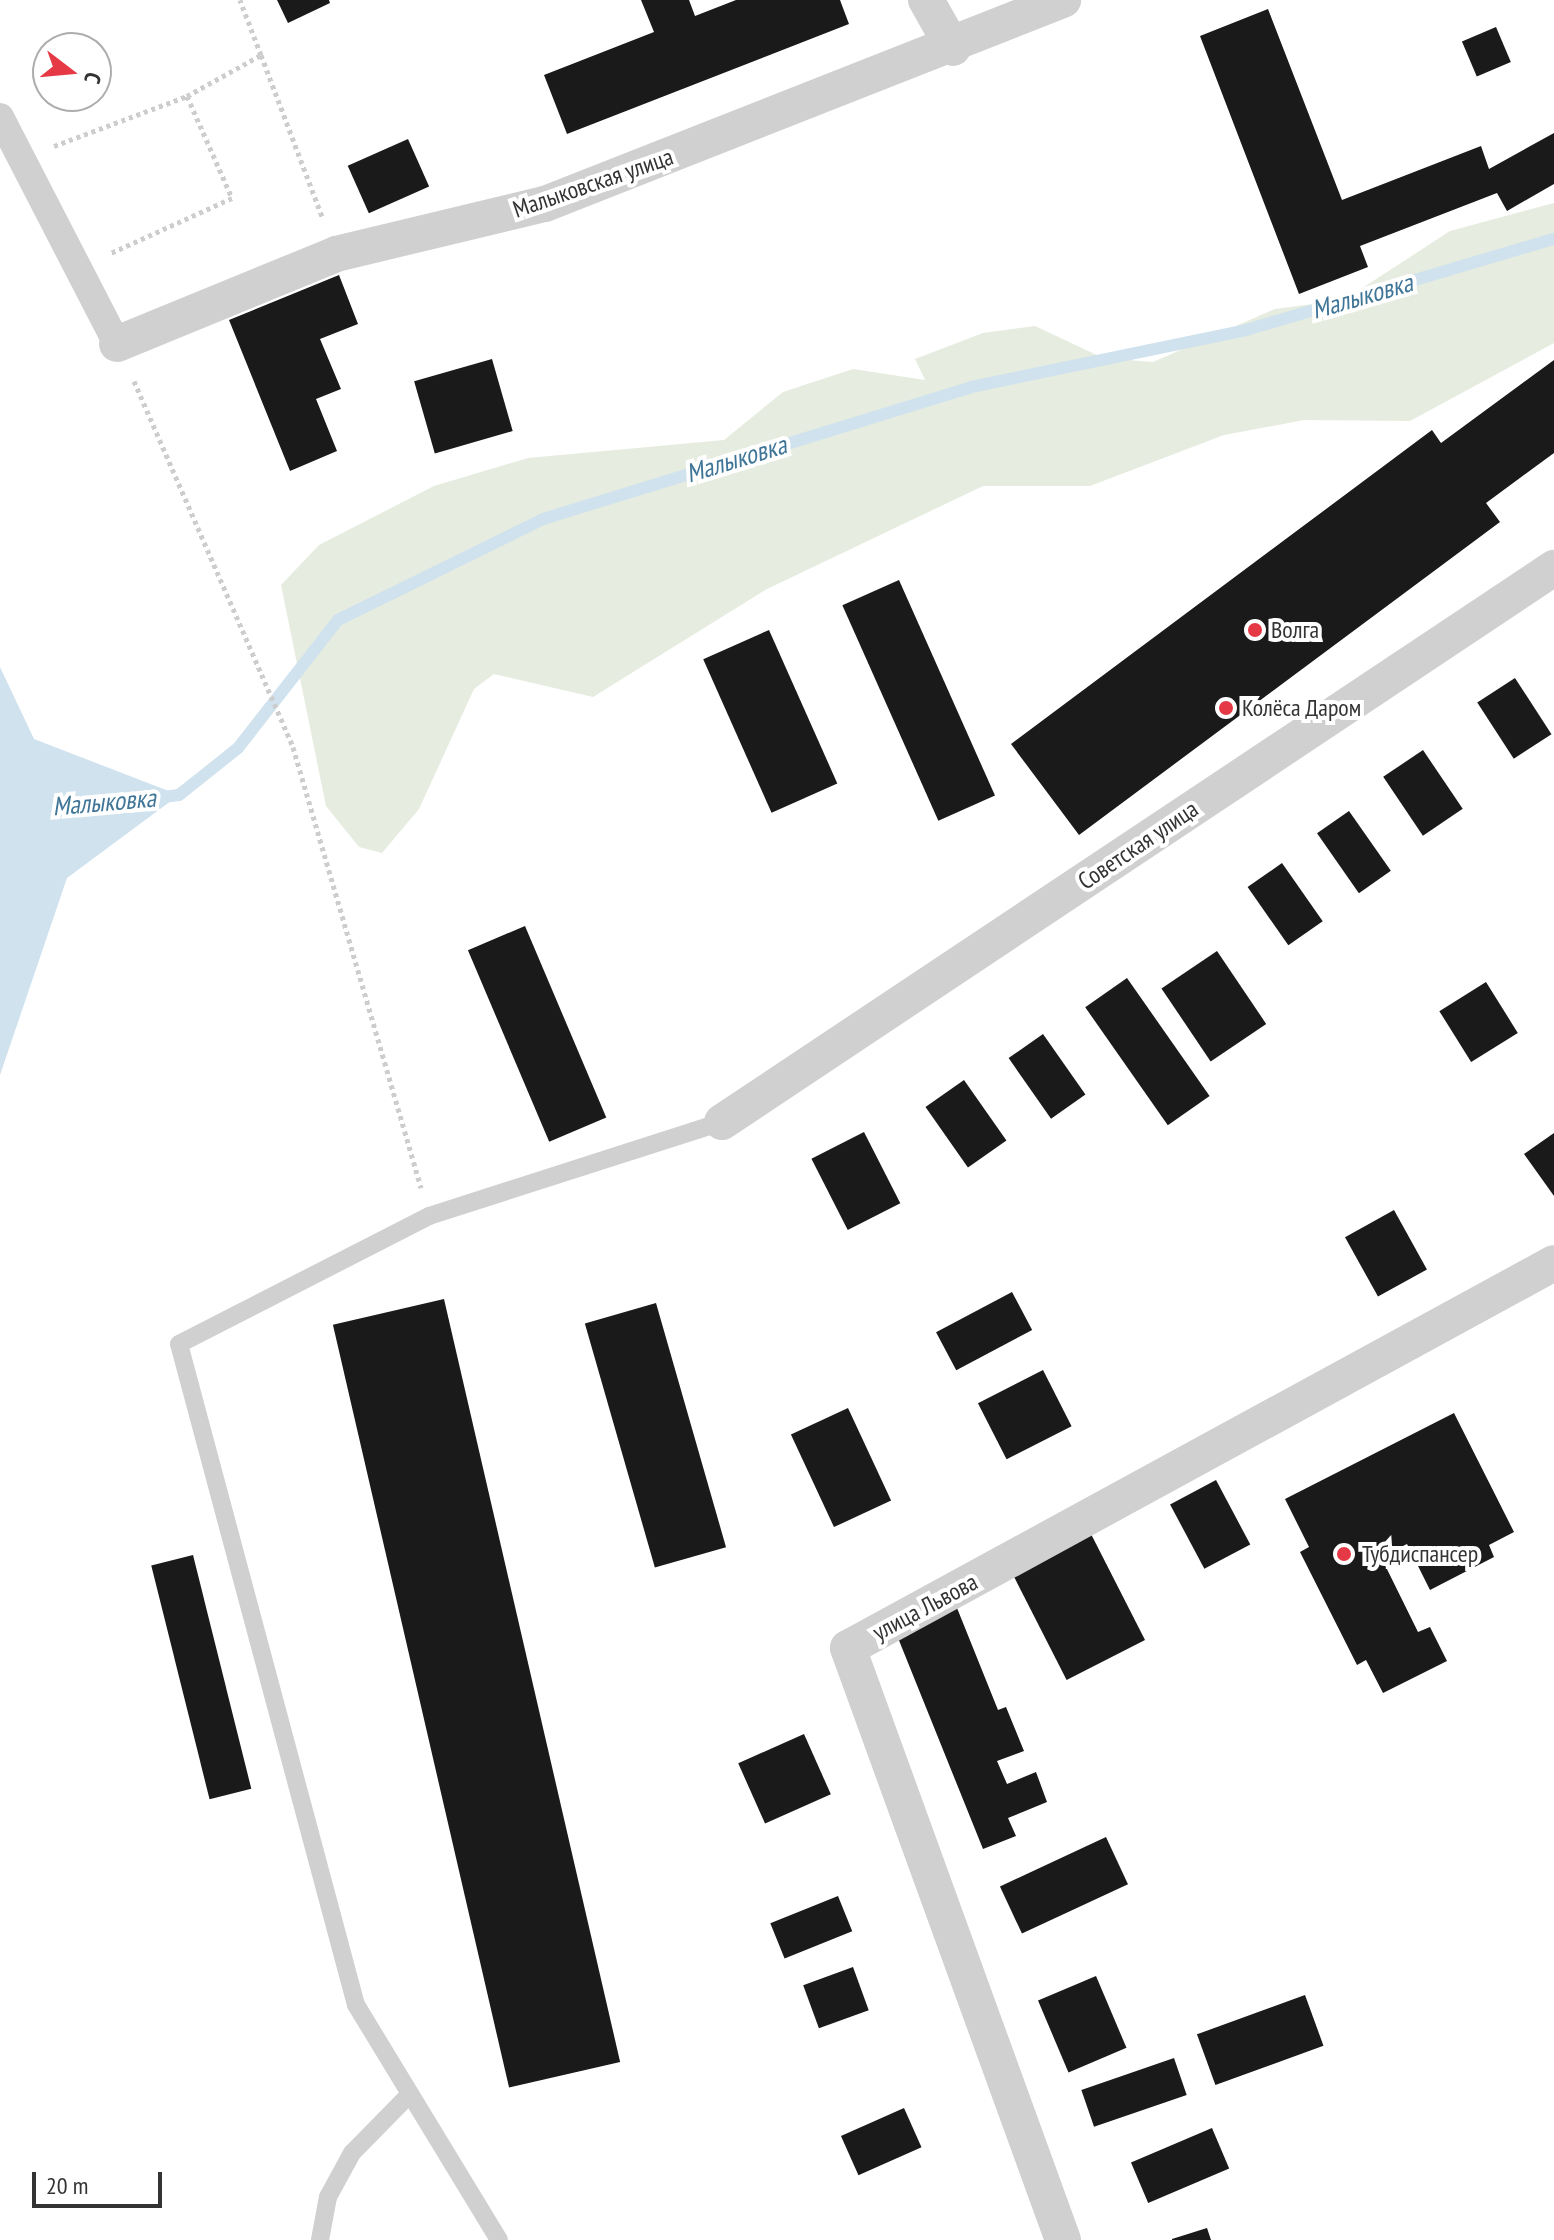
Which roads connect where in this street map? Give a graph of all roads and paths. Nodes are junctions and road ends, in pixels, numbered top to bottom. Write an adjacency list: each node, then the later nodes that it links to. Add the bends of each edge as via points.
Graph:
1 (240, 0): 5 (path)
2 (926, 0): 4 (street)
3 (1063, 0): 4 (street, Малыковская улица)
4 (953, 48): 9 (street, Малыковская улица, via 545,204)
5 (261, 55): 6 (path); 9 (path)
6 (187, 96): 8 (path); 10 (path, via 232,198)
7 (0, 117): 8 (street)
8 (20, 158): 10 (street)
9 (336, 254): 11 (street, Малыковская улица)
10 (78, 269): 11 (street)
11 (117, 344): 14 (path, via 293,747)
12 (1554, 568): 13 (street, Советская улица)
13 (722, 1122): 14 (lane)
14 (429, 1216): 16 (lane, via 179,1344 356,2005)
15 (1554, 1263): 19 (street, улица Львова, via 848,1648)
16 (410, 2094): 17 (lane, via 352,2153 328,2197); 18 (lane)
17 (320, 2240)
18 (499, 2240)
19 (1063, 2240)

